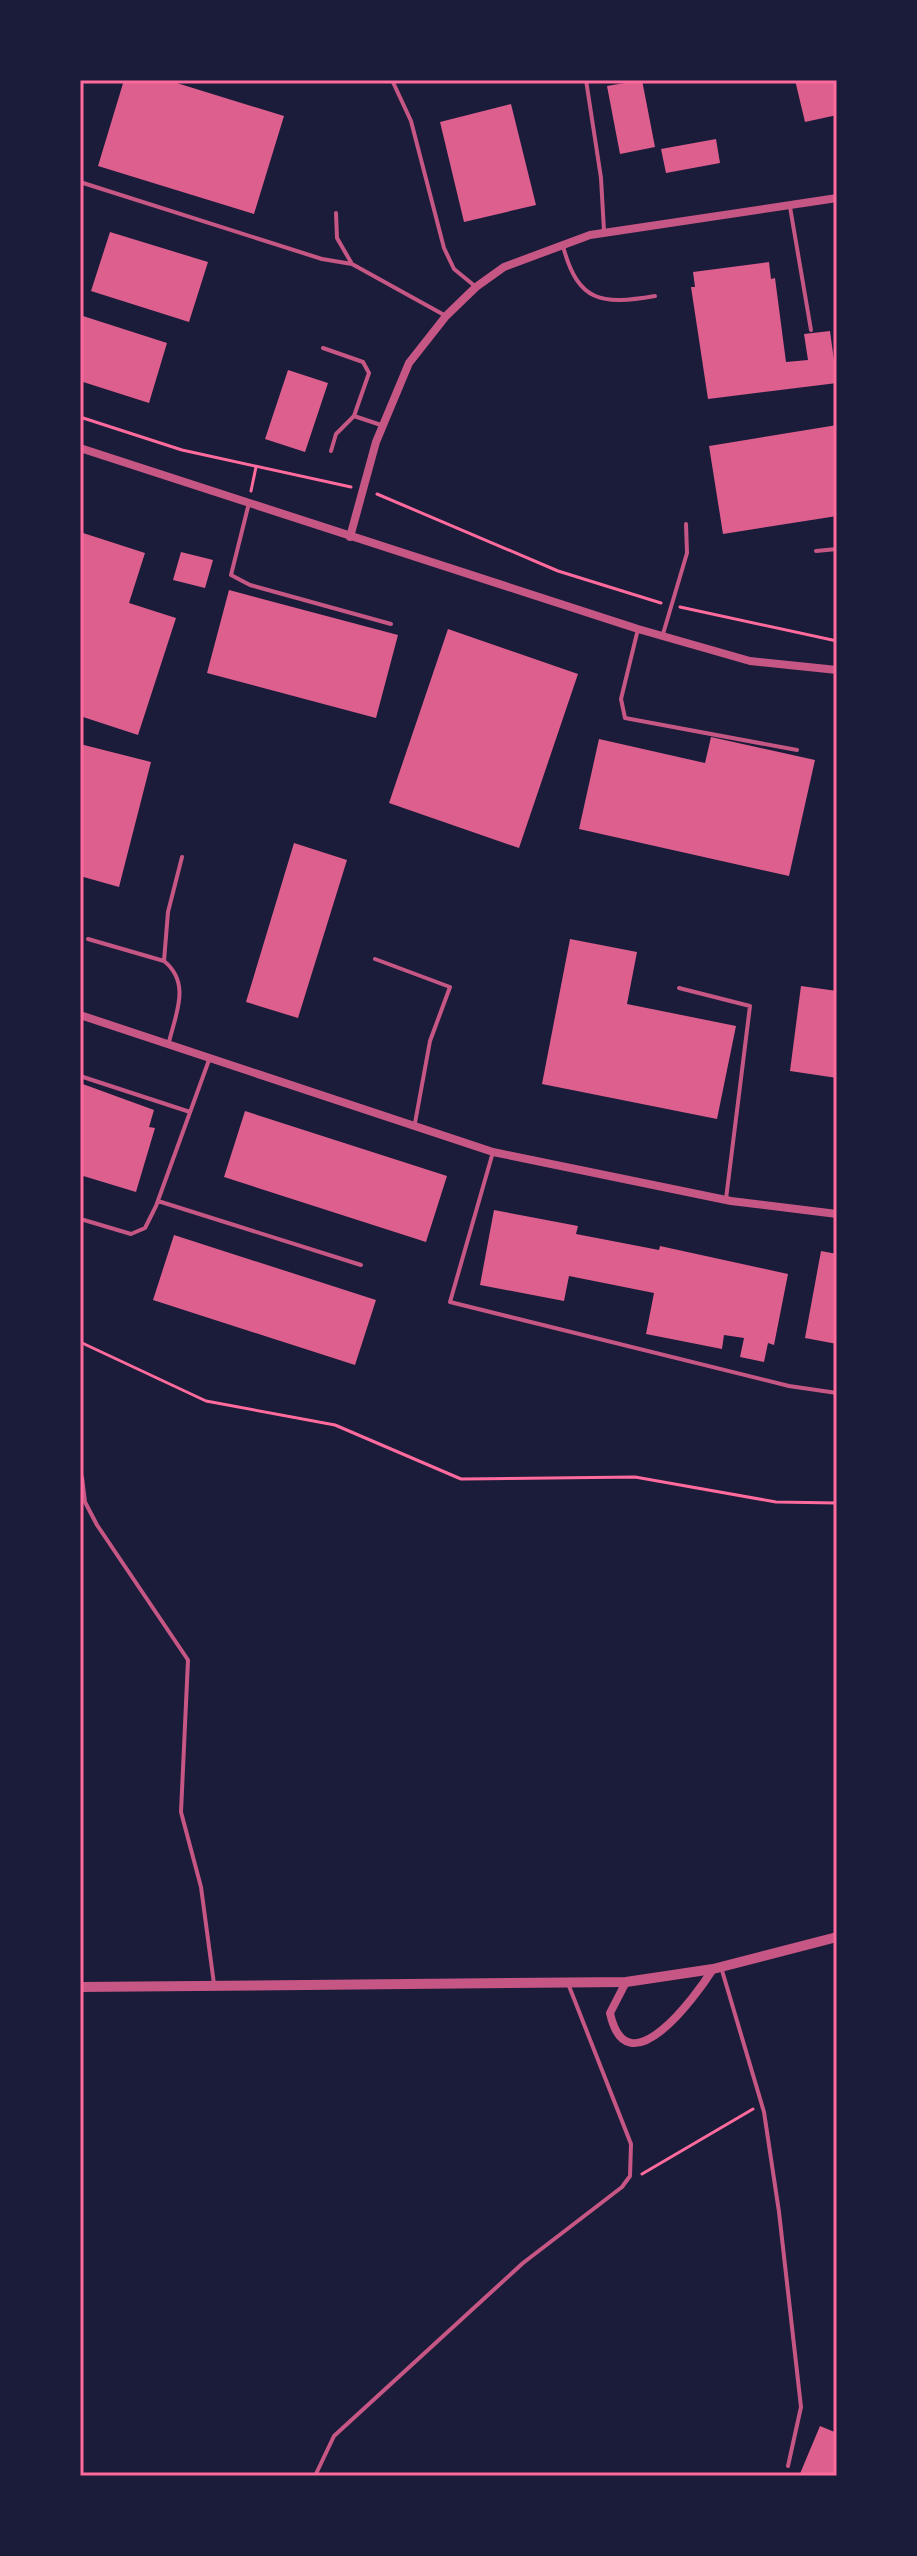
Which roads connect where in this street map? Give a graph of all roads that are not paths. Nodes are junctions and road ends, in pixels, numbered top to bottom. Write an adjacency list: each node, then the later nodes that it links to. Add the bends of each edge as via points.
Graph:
1 (392, 80): 10 (lane, via 411,121 444,248 454,269)
2 (586, 80): 7 (lane)
3 (80, 182): 9 (lane)
4 (837, 198): 5 (street)
5 (790, 205): 7 (street); 13 (lane)
6 (336, 213): 9 (lane, via 337,238)
7 (604, 233): 8 (street)
8 (562, 243): 10 (street, via 504,267); 11 (lane, via 569,270 588,293 616,302)
9 (352, 264): 12 (lane)
10 (476, 287): 12 (street)
11 (655, 296)
12 (446, 316): 16 (street, via 409,363)
13 (811, 330)
14 (323, 348): 15 (lane, via 363,362 369,373)
15 (354, 416): 16 (lane); 18 (lane, via 336,434)
16 (383, 425): 21 (street)
17 (80, 448): 19 (street)
18 (331, 451)
19 (249, 501): 21 (street); 24 (lane, via 231,575)
20 (686, 524): 26 (lane, via 687,553)
21 (350, 537): 25 (street)
22 (837, 549): 23 (lane)
23 (816, 551)
24 (391, 624)
25 (638, 629): 26 (street); 28 (lane, via 621,699 625,718)
26 (662, 636): 27 (street, via 750,661)
27 (837, 670)
28 (797, 750)
29 (182, 857): 32 (lane, via 168,912)
30 (88, 939): 32 (lane)
31 (375, 959): 39 (lane, via 450,987 430,1041)
32 (164, 961): 35 (lane, via 181,984)
33 (679, 988): 41 (lane, via 750,1006)
34 (80, 1015): 35 (street)
35 (168, 1045): 36 (street)
36 (210, 1058): 38 (lane); 39 (street)
37 (80, 1076): 38 (lane)
38 (190, 1112): 42 (lane)
39 (414, 1126): 40 (street)
40 (493, 1152): 41 (street); 46 (lane, via 450,1302 789,1386)
41 (726, 1199): 43 (street)
42 (158, 1201): 44 (lane, via 145,1228 131,1234); 45 (lane)
43 (837, 1214)
44 (84, 1220)
45 (361, 1265)
46 (837, 1393)
47 (82, 1477): 53 (lane, via 85,1502 97,1525 188,1660 181,1812 204,1901)
48 (837, 1937): 49 (street)
49 (717, 1968): 50 (street); 50 (street, via 677,2017 653,2039 638,2043 623,2038 610,2013); 54 (lane, via 761,2104 779,2212 801,2407)
50 (626, 1982): 51 (street)
51 (568, 1984): 53 (street); 55 (lane, via 631,2144 630,2176 523,2263 334,2436)
52 (80, 1987): 53 (street)
53 (214, 1987)
54 (788, 2466)
55 (315, 2476)

